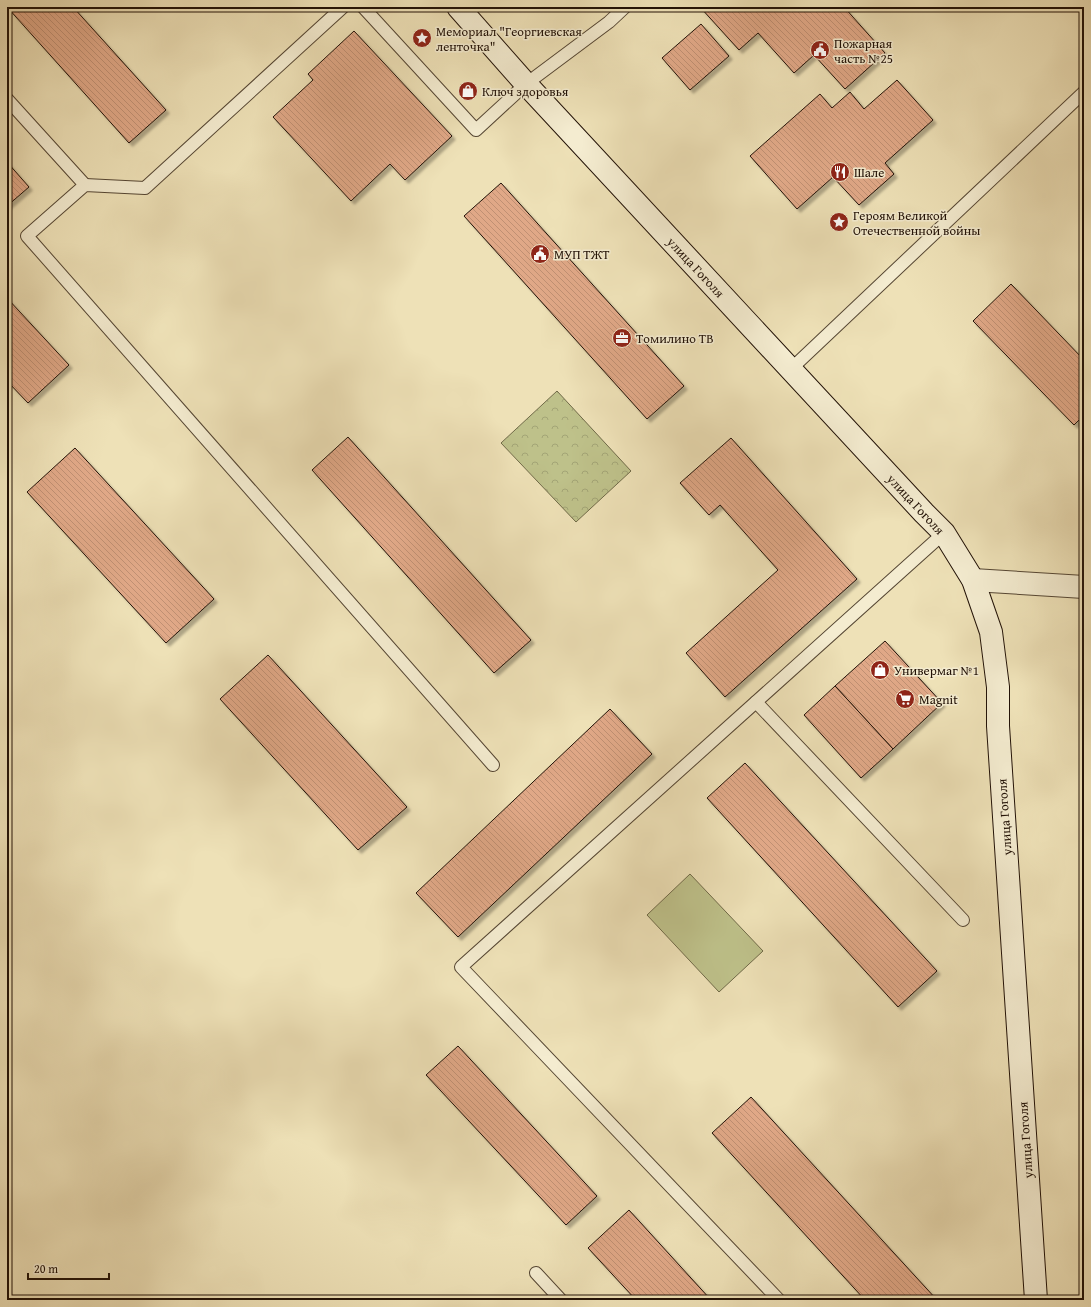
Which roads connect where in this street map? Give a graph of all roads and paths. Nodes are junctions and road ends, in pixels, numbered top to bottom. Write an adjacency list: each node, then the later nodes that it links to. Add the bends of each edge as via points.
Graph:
1 (343, 7): 8 (lane, via 145,188)
2 (363, 7): 5 (lane, via 476,130)
3 (458, 7): 5 (street, улица Гоголя)
4 (624, 7): 5 (lane, via 609,22)
5 (526, 84): 9 (street, улица Гоголя)
6 (1084, 92): 9 (lane)
7 (7, 99): 8 (lane)
8 (85, 185): 14 (lane, via 27,236)
9 (791, 369): 10 (street, улица Гоголя)
10 (944, 533): 11 (street, улица Гоголя); 13 (lane)
11 (973, 580): 12 (street); 19 (street, улица Гоголя, via 991,632 998,687 998,726)
12 (1084, 587)
13 (756, 702): 15 (lane); 18 (lane, via 461,967)
14 (493, 765)
15 (963, 920)
16 (536, 1273): 17 (lane)
17 (561, 1300)
18 (779, 1300)
19 (1036, 1300)

